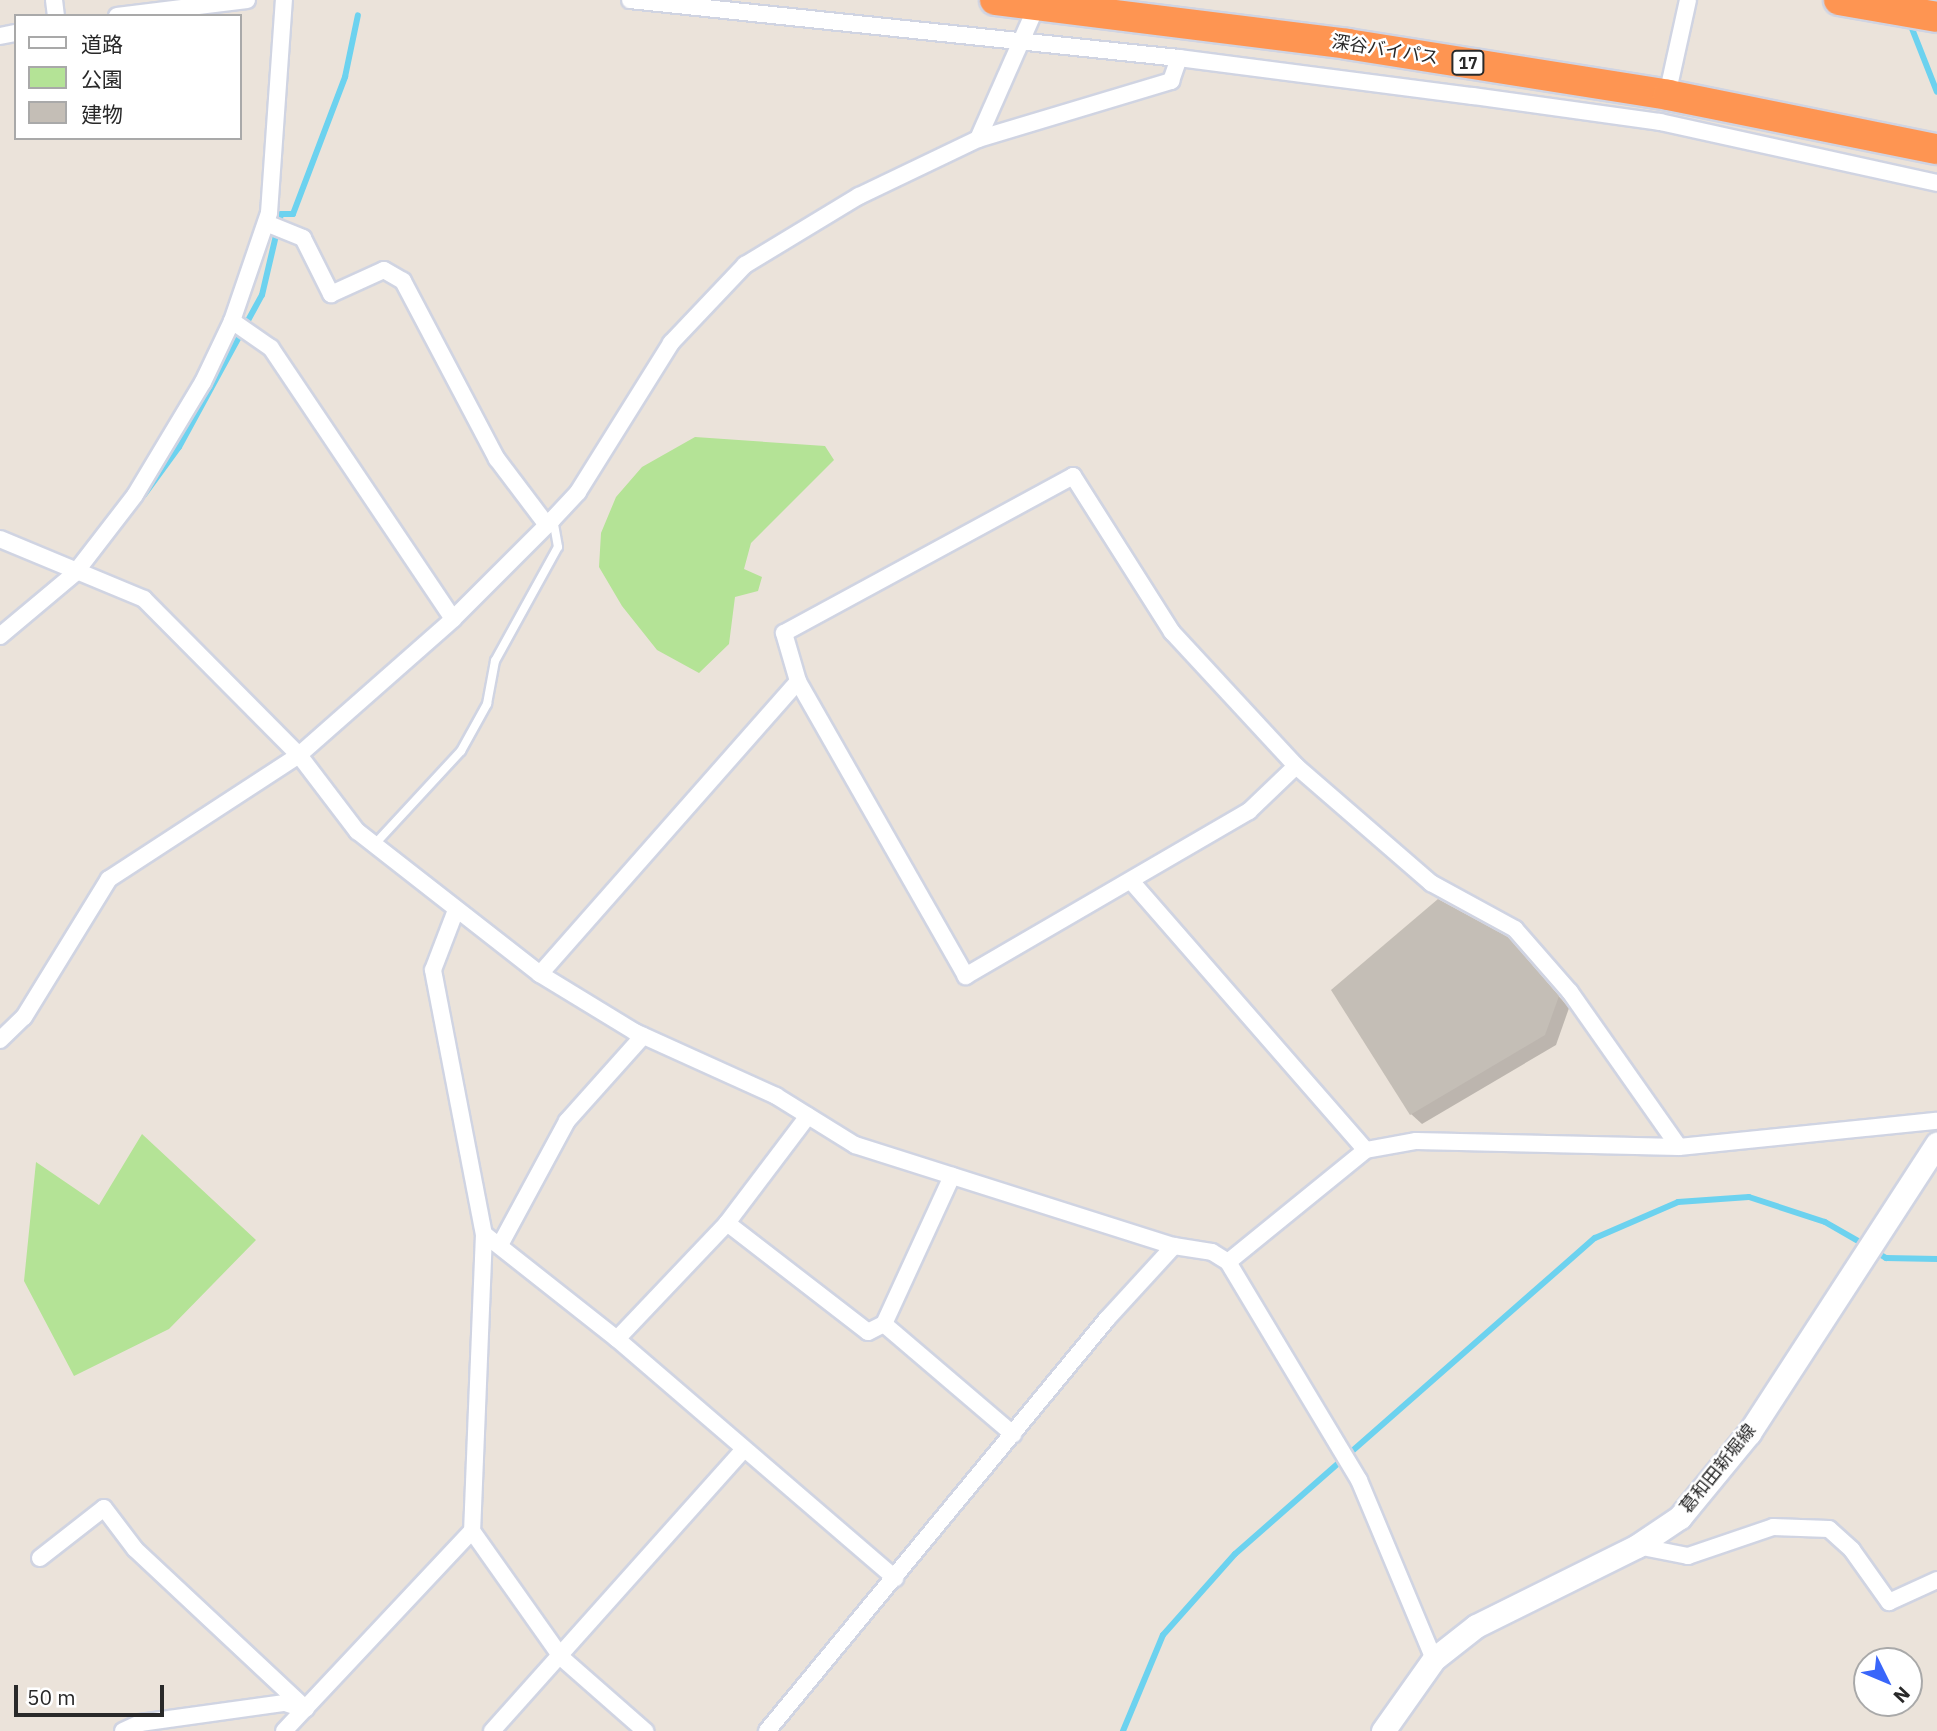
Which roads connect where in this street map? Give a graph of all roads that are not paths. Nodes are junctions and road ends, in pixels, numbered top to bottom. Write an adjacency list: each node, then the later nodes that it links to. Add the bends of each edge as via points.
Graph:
1 (247, 0): 8 (street)
2 (284, 0): 16 (street)
3 (629, 0): 10 (street)
4 (995, 0): 7 (highway, 深谷バイパス / 17)
5 (1688, 0): 12 (street)
6 (1839, 0): 9 (highway)
7 (1038, 2): 10 (street); 12 (highway, 深谷バイパス / 17, via 1347,44)
8 (133, 14)
9 (1931, 16)
10 (1018, 41): 11 (street); 13 (street)
11 (1180, 58): 12 (street); 13 (street, via 1171,81)
12 (1664, 109): 14 (highway, 深谷バイパス / 17); 15 (street)
13 (978, 139): 18 (street, via 859,196 746,265 671,343 578,492)
14 (1937, 149)
15 (1937, 183)
16 (266, 223): 17 (street); 18 (street, via 303,238 331,294 384,270 403,281 497,459)
17 (233, 321): 20 (street, via 203,382 135,495); 21 (street, via 271,348)
18 (550, 522): 21 (street); 26 (lane, via 558,547 495,661 487,704 461,751)
19 (0, 539): 20 (street)
20 (75, 573): 22 (street); 24 (street, via 145,599)
21 (453, 619): 24 (street)
22 (0, 636)
23 (798, 681): 25 (street, via 784,634 1073,476 1172,632); 27 (street, via 966,976); 29 (street)
24 (299, 755): 26 (street, via 357,831); 31 (street, via 109,879 24,1017)
25 (1296, 766): 27 (street, via 1249,811); 35 (street, via 1431,883 1515,929 1570,992)
26 (374, 845): 28 (street)
27 (1131, 881): 36 (street)
28 (456, 910): 29 (street); 39 (street, via 433,970)
29 (540, 974): 30 (street)
30 (643, 1036): 32 (street); 40 (street, via 567,1121)
31 (0, 1040)
32 (808, 1116): 37 (street, via 856,1145); 38 (street)
33 (1937, 1121): 35 (street)
34 (1937, 1144): 48 (main road, 葛和田新堀線, via 1749,1433 1680,1517)
35 (1679, 1147): 36 (street, via 1416,1141)
36 (1366, 1150): 42 (street)
37 (952, 1176): 41 (street); 43 (street)
38 (727, 1223): 43 (street, via 868,1332); 44 (street)
39 (484, 1234): 40 (street); 47 (street)
40 (500, 1245): 44 (street)
41 (1174, 1246): 42 (street, via 1212,1252); 45 (street)
42 (1228, 1262): 53 (street, via 1351,1468)
43 (884, 1324): 45 (street)
44 (617, 1339): 46 (street)
45 (1013, 1434): 50 (street)
46 (743, 1450): 50 (street); 52 (street)
47 (472, 1531): 52 (street); 54 (street)
48 (1637, 1546): 51 (street, via 1688,1556 1773,1527 1829,1529 1852,1550 1889,1602); 53 (main road, 葛和田新堀線, via 1476,1626)
49 (40, 1558): 54 (street, via 104,1508 135,1549)
50 (895, 1578): 59 (street)
51 (1937, 1580)
52 (562, 1658): 57 (street); 58 (street)
53 (1434, 1659): 60 (main road, 葛和田新堀線)
54 (306, 1709): 55 (street, via 285,1703 140,1723); 56 (street)
55 (123, 1731)
56 (284, 1731)
57 (492, 1731)
58 (645, 1731)
59 (767, 1731)
60 (1383, 1731)

